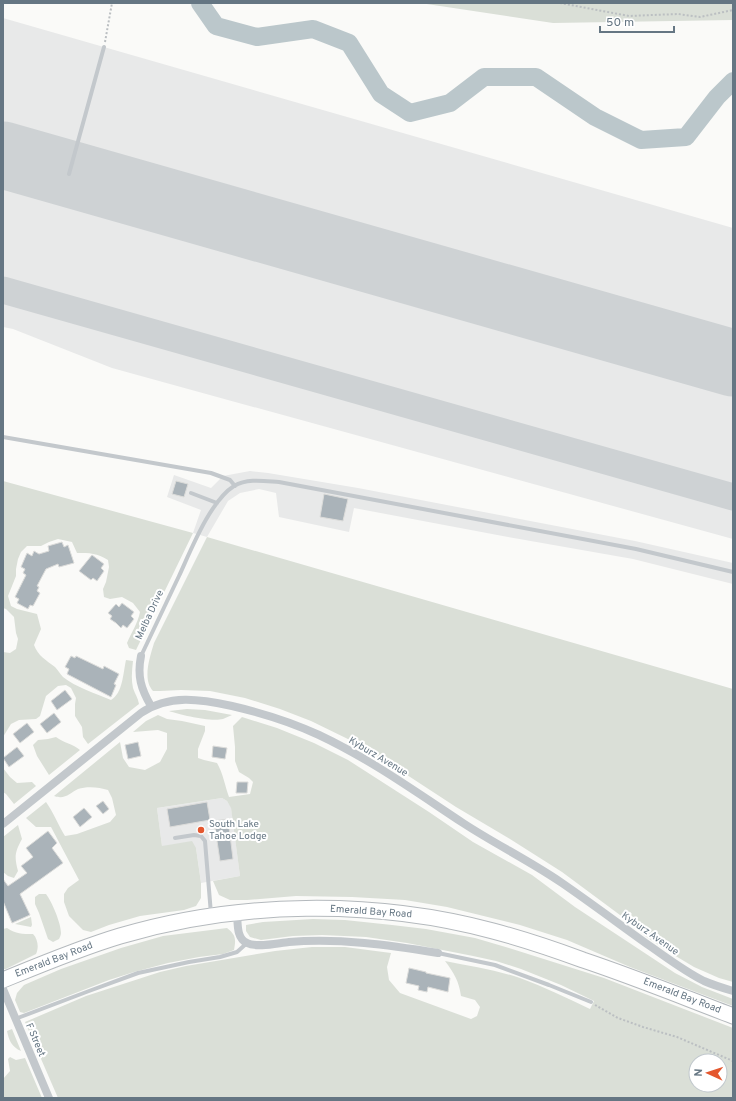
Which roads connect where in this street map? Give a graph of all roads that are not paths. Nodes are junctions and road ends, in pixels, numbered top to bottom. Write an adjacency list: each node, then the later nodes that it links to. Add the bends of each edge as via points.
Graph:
1 (104, 47): 2 (lane)
2 (69, 174)
3 (3, 437): 4 (lane, via 211,473 230,480)
4 (235, 486): 6 (lane, Melba Drive); 7 (lane, via 248,481 279,482 636,549)
5 (190, 493): 6 (lane)
6 (217, 503): 8 (lane, Melba Drive)
7 (733, 572)
8 (141, 656): 9 (street, Melba Drive, via 140,680)
9 (151, 706): 10 (street, Kyburz Avenue); 18 (street, Kyburz Avenue, via 167,701 193,699 216,702 270,715 317,734 371,763 464,824 538,867 690,973 706,982)
10 (3, 824)
11 (175, 838): 13 (lane, via 202,836)
12 (237, 913): 13 (highway, Emerald Bay Road); 14 (street, via 241,939); 20 (highway, Emerald Bay Road, via 355,909 414,915 464,924 545,946)
13 (212, 916): 16 (highway, Emerald Bay Road, via 110,939)
14 (247, 943): 15 (street, via 254,945 335,941 372,943); 21 (lane, via 237,952 138,973)
15 (438, 953): 19 (lane, via 495,965)
16 (3, 980)
17 (3, 989): 21 (street, F Street)
18 (733, 991)
19 (591, 1002)
20 (733, 1016)
21 (15, 1019): 22 (street, F Street)
22 (49, 1098)

